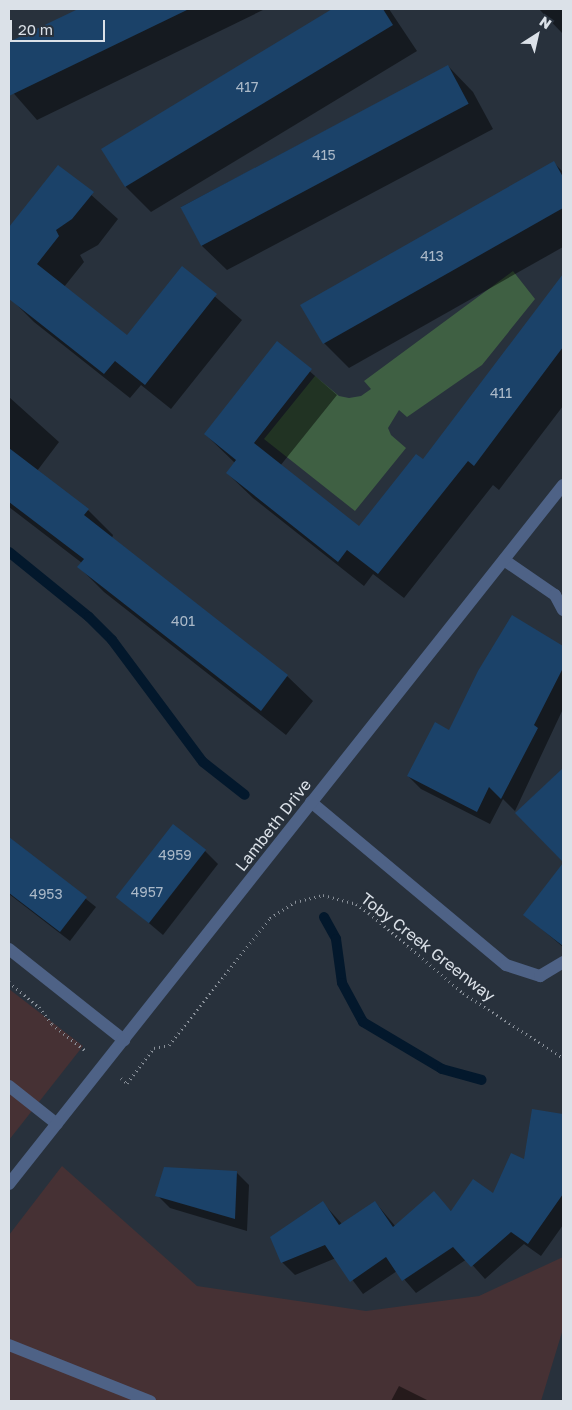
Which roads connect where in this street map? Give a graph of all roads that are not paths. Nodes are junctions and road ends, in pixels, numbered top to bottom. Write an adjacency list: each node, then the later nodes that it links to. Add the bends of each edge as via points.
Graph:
1 (563, 485): 2 (street, Lambeth Drive)
2 (504, 560): 3 (street, via 555,596); 4 (street, Lambeth Drive)
3 (563, 610)
4 (308, 807): 6 (street, via 506,966 540,976); 7 (street, Lambeth Drive)
5 (9, 950): 7 (street)
6 (563, 962)
7 (124, 1040): 9 (street, Lambeth Drive)
8 (9, 1086): 9 (street)
9 (57, 1124): 10 (street, Lambeth Drive)
10 (9, 1184)
11 (9, 1345): 12 (street)
12 (150, 1401)

